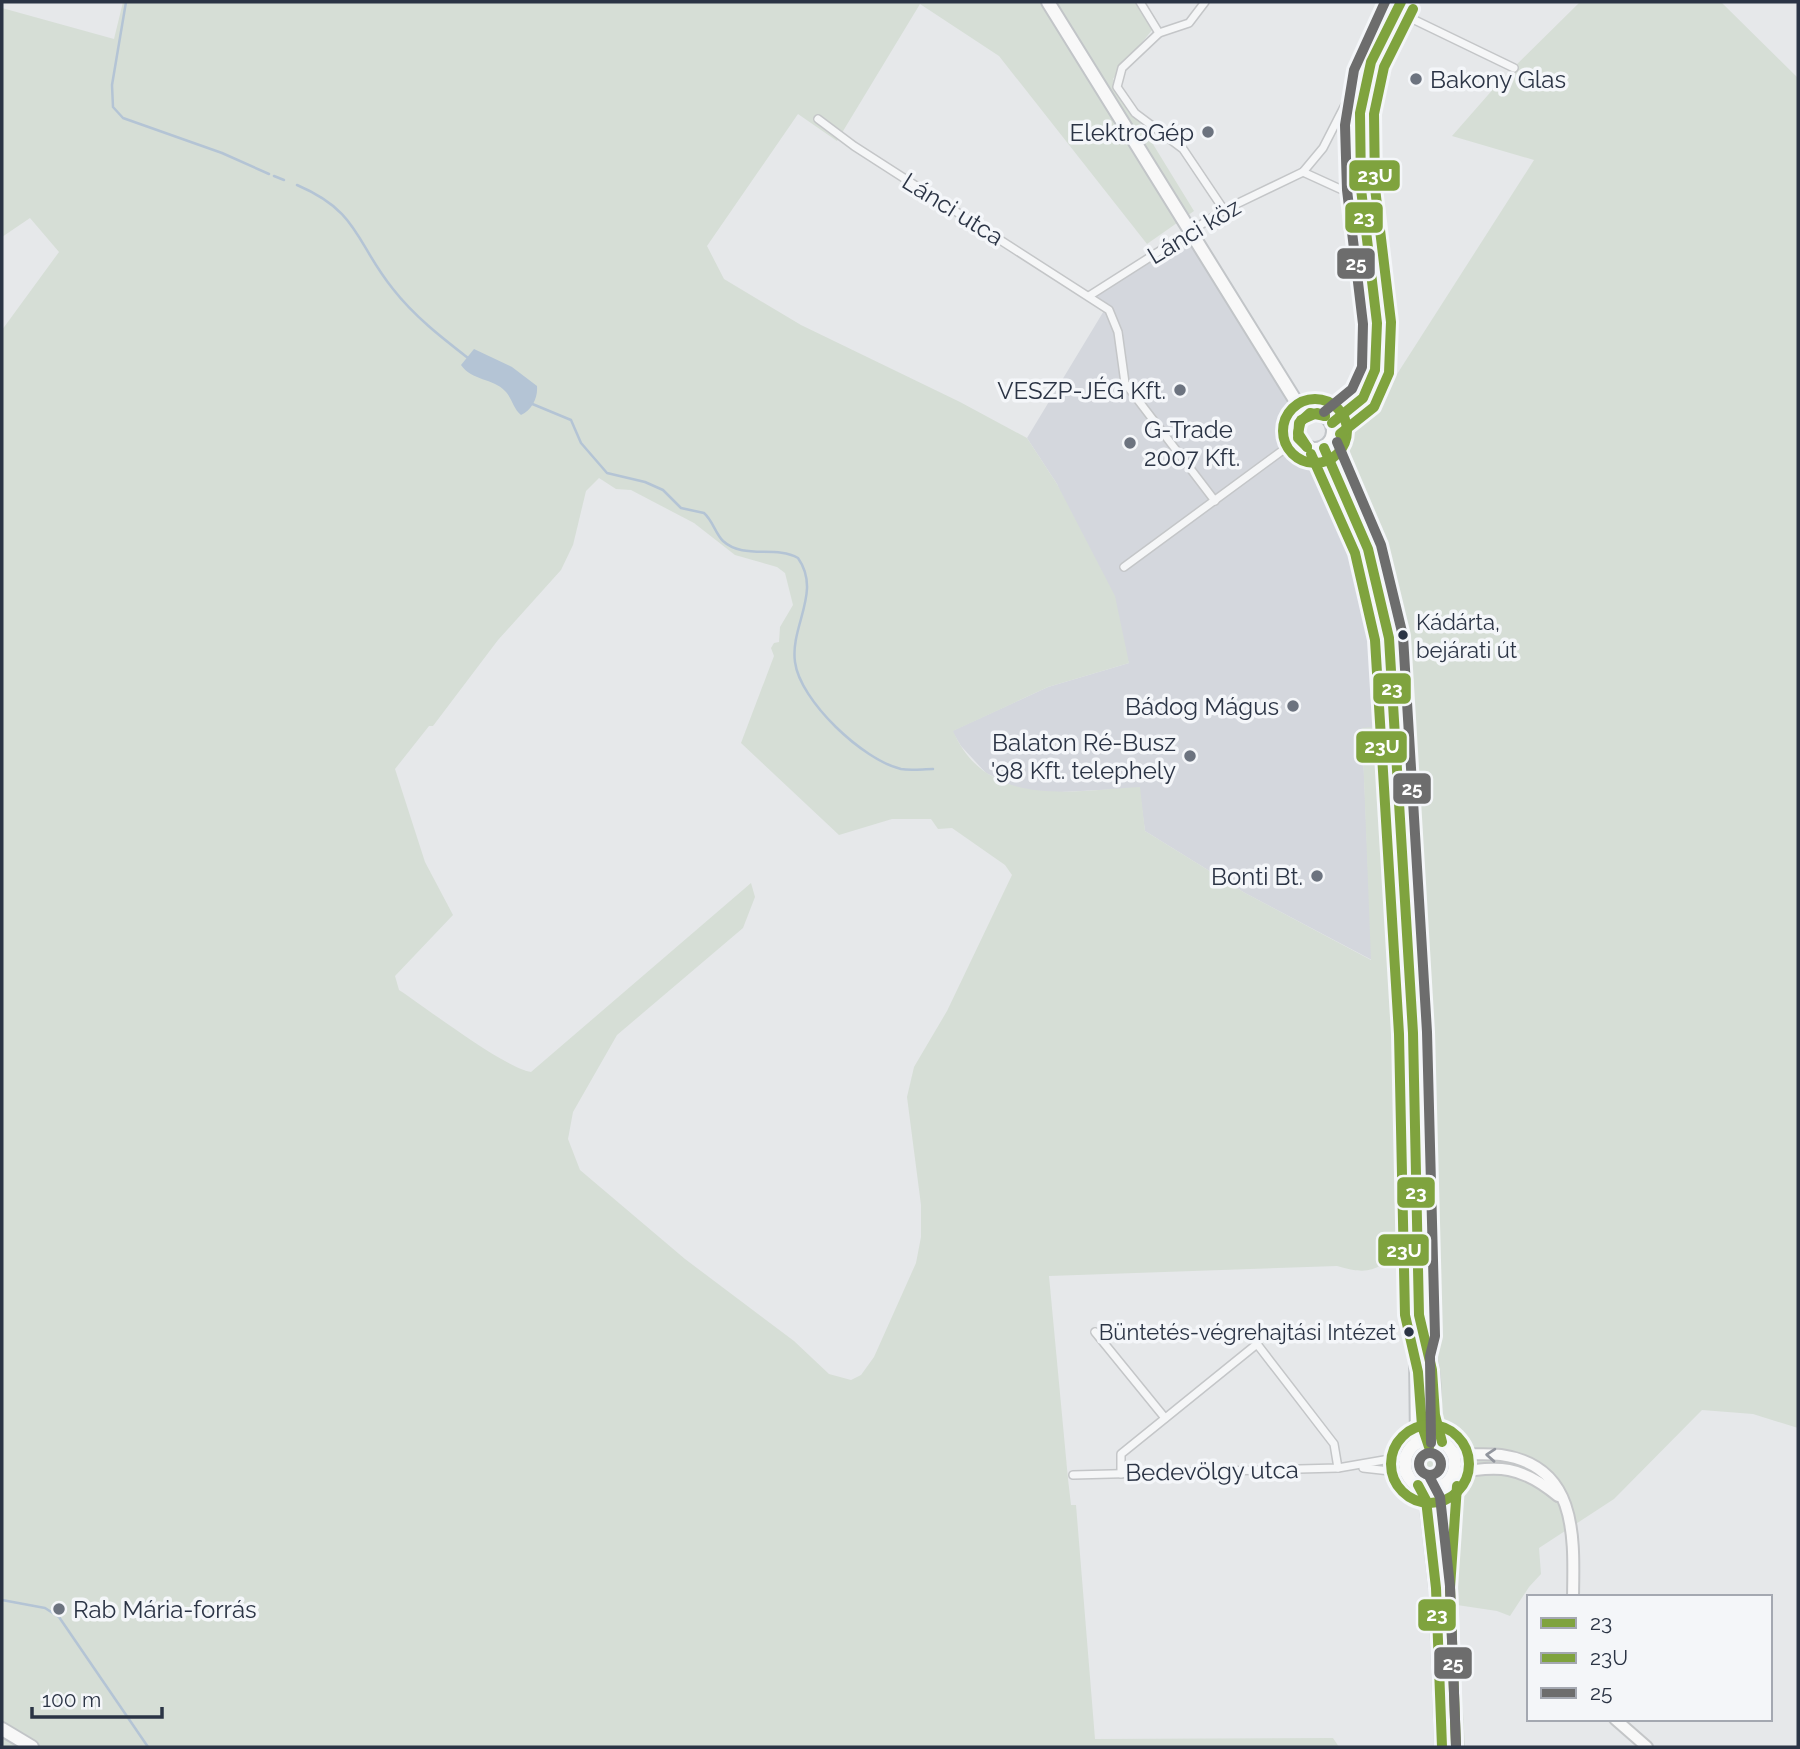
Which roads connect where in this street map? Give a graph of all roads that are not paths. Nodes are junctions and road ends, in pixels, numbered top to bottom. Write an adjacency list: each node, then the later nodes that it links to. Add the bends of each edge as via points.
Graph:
1 (1048, 2): 12 (main road)
2 (1140, 2): 5 (street)
3 (1205, 2): 5 (street, via 1189,23)
4 (1396, 5): 6 (street); 7 (street)
5 (1159, 33): 11 (street, via 1122,68 1117,87 1135,113 1183,149)
6 (1514, 68)
7 (1362, 93): 9 (street, via 1345,105 1323,148); 10 (street)
8 (818, 119): 13 (street, Lánci utca)
9 (1303, 172): 10 (street); 11 (street, Lánci köz)
10 (1362, 198): 15 (street, via 1377,364 1364,397)
11 (1224, 211): 12 (street, Lánci köz)
12 (1189, 232): 13 (street, Lánci köz); 14 (main road)
13 (1090, 296): 18 (street, Lánci utca, via 1115,320 1125,383)
14 (1305, 416): 15 (main road, via 1322,414); 16 (main road, via 1297,427)
15 (1332, 423): 17 (main road, via 1333,436)
16 (1298, 439): 17 (main road, via 1308,448); 18 (street)
17 (1324, 447): 21 (main road, via 1368,549 1389,638 1413,1033)
18 (1214, 501): 19 (street)
19 (1124, 567)
20 (1095, 1332): 22 (street)
21 (1421, 1335): 23 (main road, via 1432,1369 1435,1425); 24 (main road, via 1416,1354)
22 (1165, 1418): 28 (street, via 1257,1344 1334,1444); 30 (street, via 1121,1454)
23 (1442, 1442): 24 (main road, via 1429,1439); 25 (main road)
24 (1417, 1443): 26 (main road)
25 (1452, 1452): 31 (main road); 35 (street, one-way to 25, via 1555,1483 1544,1472 1520,1460)
26 (1407, 1456): 27 (street, Bedevölgy utca); 29 (main road)
27 (1352, 1467): 28 (street, Bedevölgy utca); 29 (street, Bedevölgy utca)
28 (1338, 1468): 30 (street, Bedevölgy utca)
29 (1408, 1473): 33 (main road)
30 (1121, 1474): 32 (street, Bedevölgy utca)
31 (1453, 1474): 34 (main road); 35 (street, via 1497,1468 1521,1471)
32 (1073, 1475)
33 (1419, 1485): 34 (main road); 36 (main road, via 1426,1500)
34 (1443, 1485): 36 (main road)
35 (1560, 1498): 37 (street, via 1573,1527)
36 (1436, 1588): 41 (main road)
37 (1573, 1595)
38 (1617, 1721): 42 (street)
39 (2, 1729): 40 (main road)
40 (32, 1747)
41 (1442, 1747)
42 (1647, 1747)

